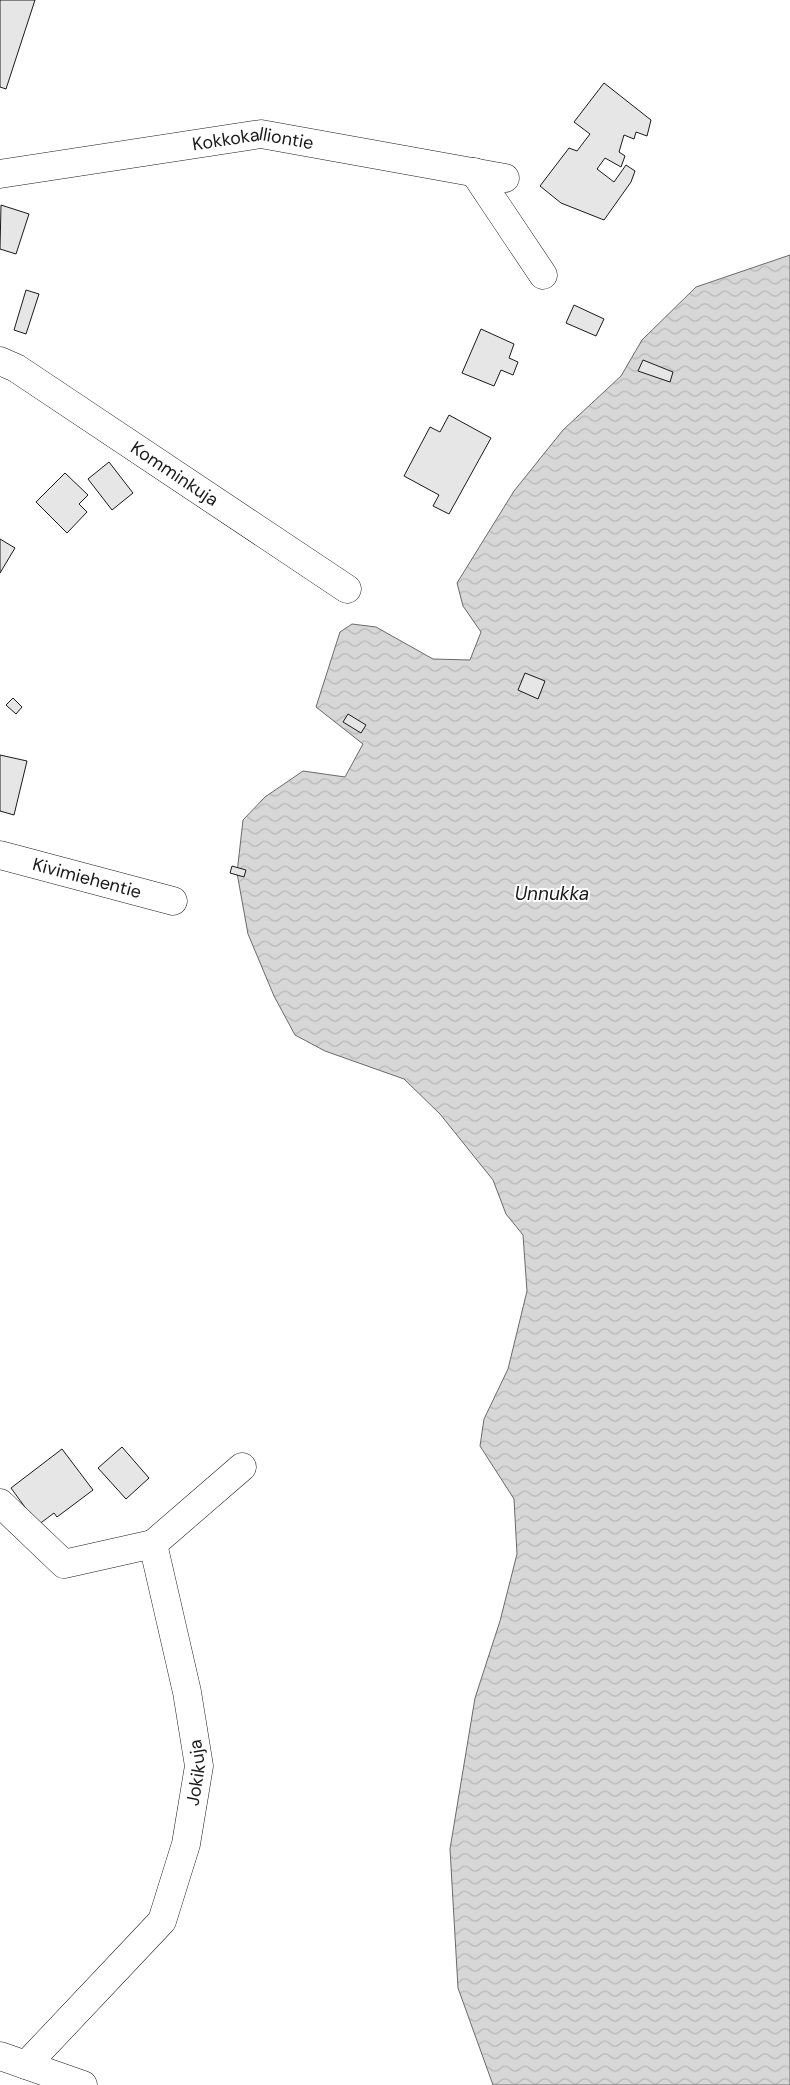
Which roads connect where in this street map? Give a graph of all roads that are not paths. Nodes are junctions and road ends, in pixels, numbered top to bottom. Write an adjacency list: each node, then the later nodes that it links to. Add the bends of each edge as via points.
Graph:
1 (474, 172): 2 (street, Kokkokalliontie, via 261,134); 3 (street, Kokkokalliontie); 4 (street)
2 (0, 174)
3 (504, 178)
4 (543, 275)
5 (0, 361): 6 (street, Komminkuja, via 16,368)
6 (347, 589)
7 (0, 855): 8 (street, Kivimiehentie)
8 (173, 901)
9 (242, 1467): 11 (street)
10 (0, 1503): 11 (street, via 64,1564)
11 (153, 1544): 13 (street, Jokikuja, via 199,1766 186,1844 162,1921)
12 (0, 2056): 13 (street)
13 (26, 2065): 14 (street)
14 (83, 2085)

